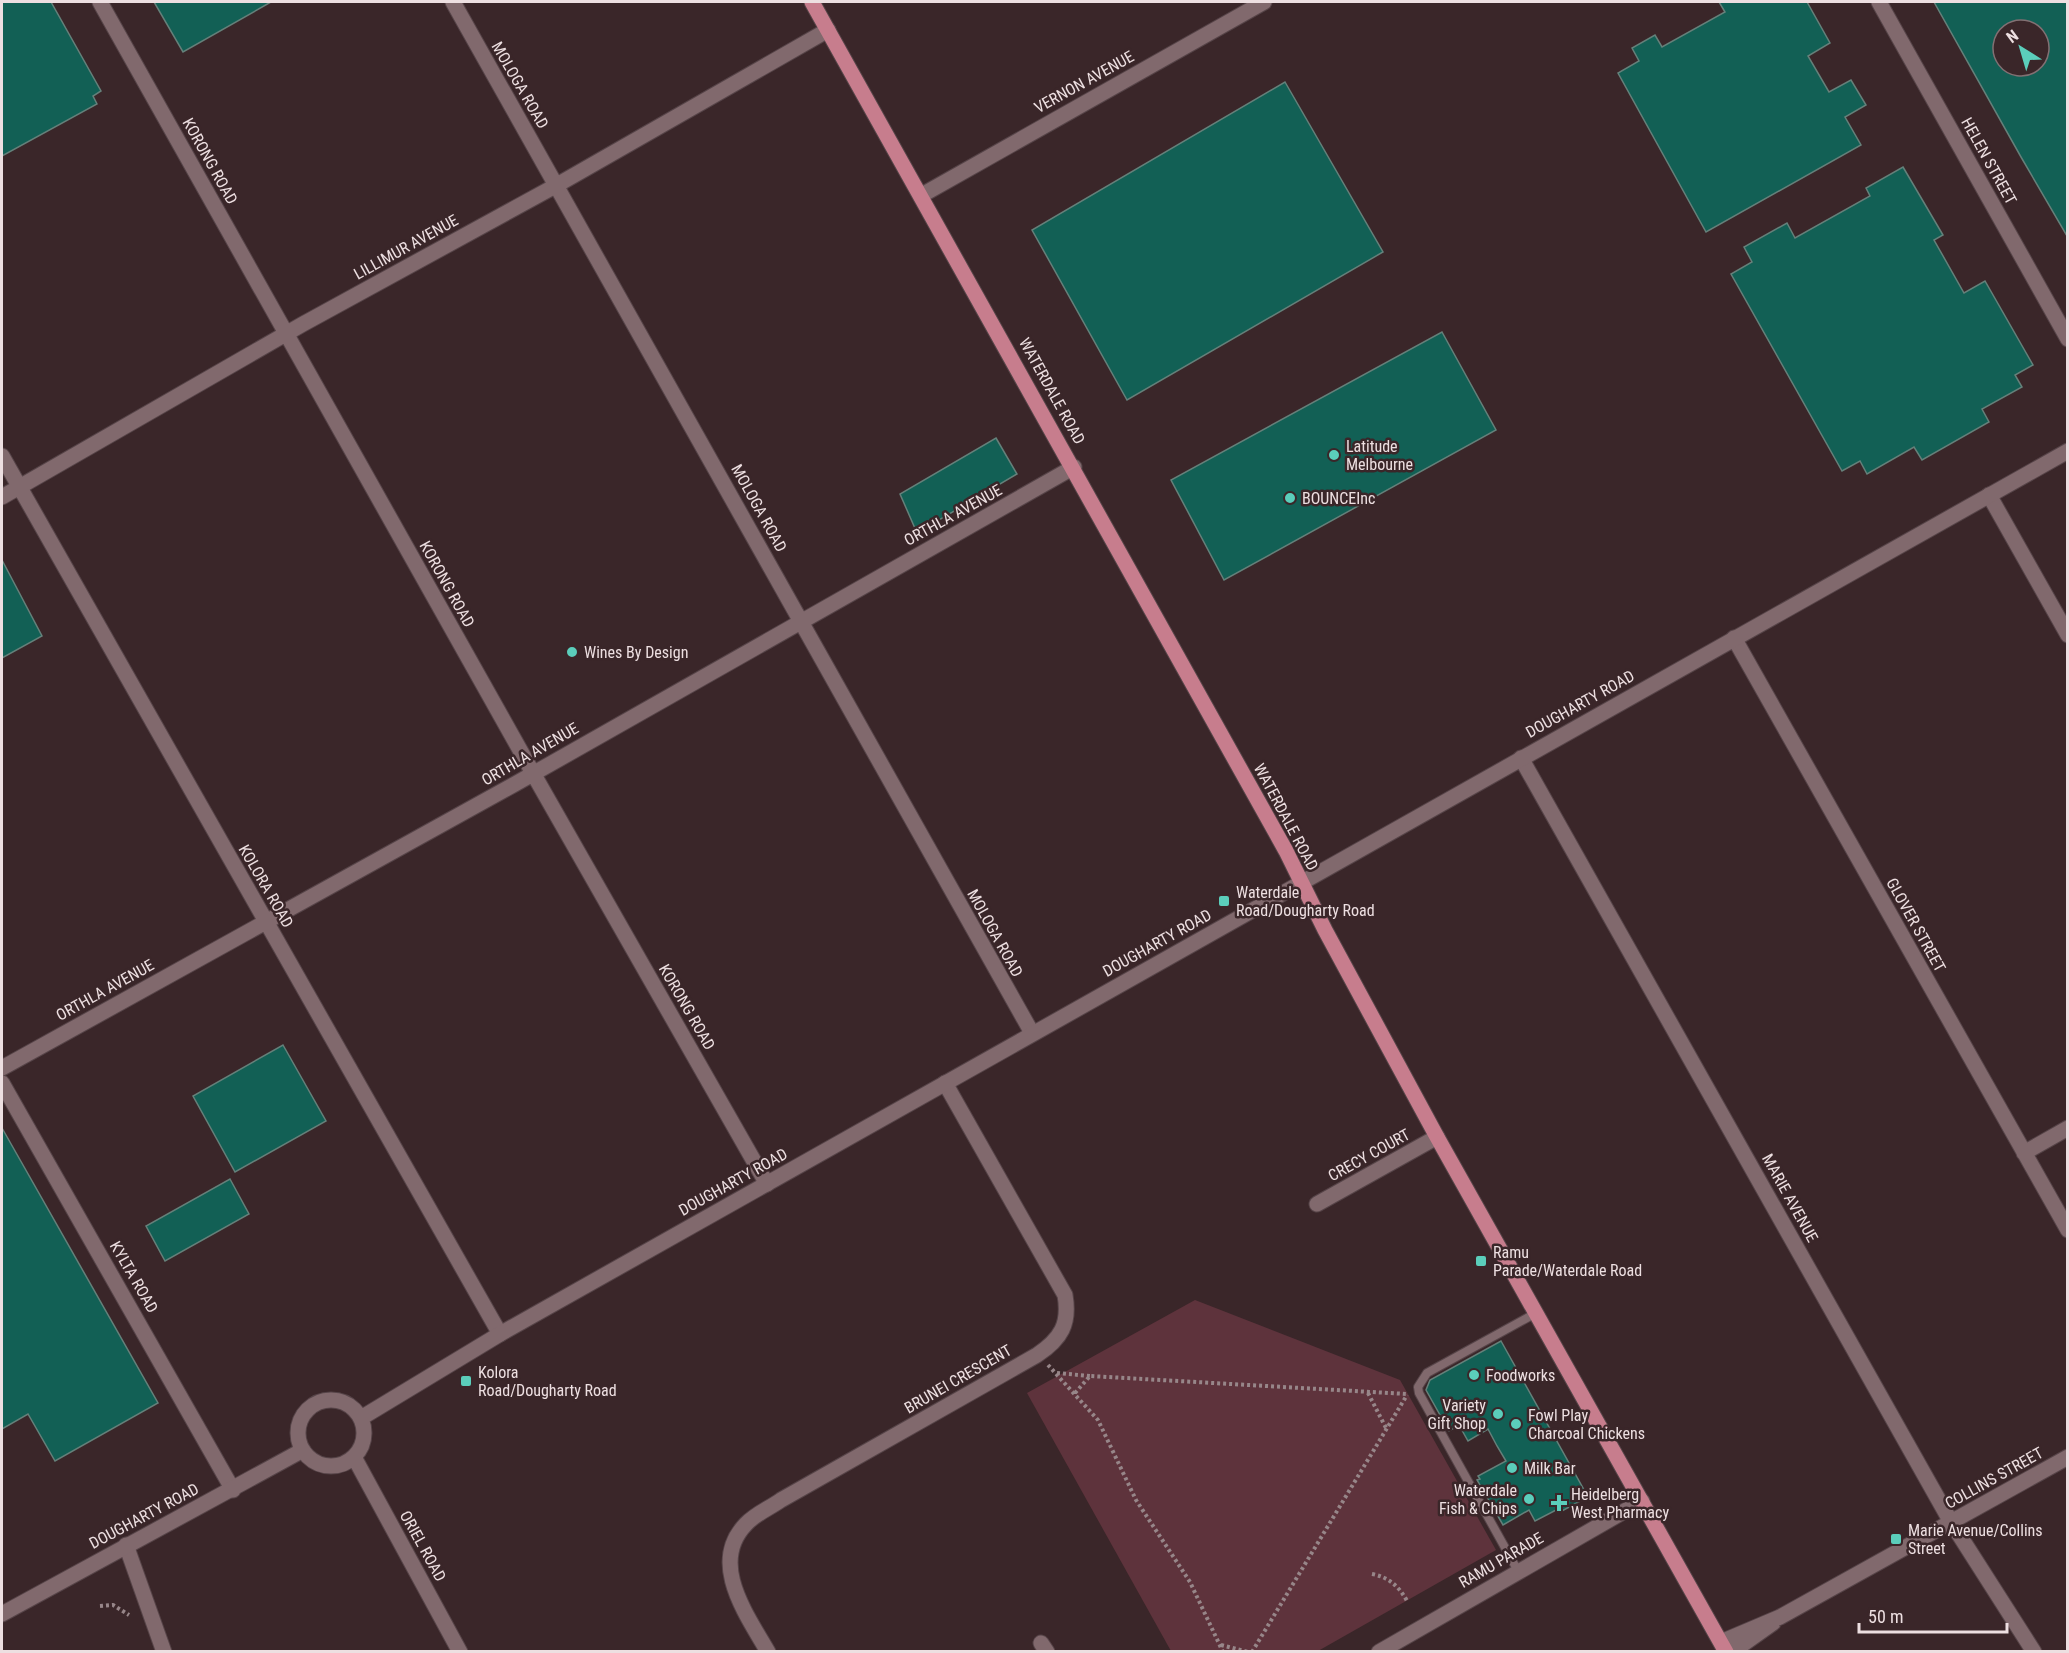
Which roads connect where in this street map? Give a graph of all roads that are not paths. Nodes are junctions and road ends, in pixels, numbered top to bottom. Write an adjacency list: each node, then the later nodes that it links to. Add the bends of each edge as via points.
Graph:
1 (100, 2): 9 (street, KORONG ROAD)
2 (453, 2): 7 (street, MOLOGA ROAD)
3 (813, 2): 6 (main road, WATERDALE ROAD)
4 (1264, 2): 8 (street, VERNON AVENUE)
5 (1879, 2): 10 (street, HELEN STREET)
6 (828, 30): 7 (street, LILLIMUR AVENUE); 8 (main road, WATERDALE ROAD)
7 (557, 185): 9 (street, LILLIMUR AVENUE); 17 (street, MOLOGA ROAD)
8 (922, 195): 13 (main road, WATERDALE ROAD)
9 (286, 334): 14 (street, LILLIMUR AVENUE); 21 (street, KORONG ROAD)
10 (2067, 339)
11 (2067, 451): 15 (street, DOUGHARTY ROAD)
12 (2, 456): 14 (street, KOLORA ROAD)
13 (1074, 467): 17 (street, ORTHLA AVENUE); 22 (main road, WATERDALE ROAD)
14 (19, 487): 16 (street, LILLIMUR AVENUE); 23 (street, KOLORA ROAD)
15 (1989, 495): 18 (street); 19 (street, DOUGHARTY ROAD)
16 (2, 497)
17 (800, 621): 21 (street, ORTHLA AVENUE); 24 (street, MOLOGA ROAD)
18 (2067, 635)
19 (1734, 638): 20 (street, DOUGHARTY ROAD); 30 (street, GLOVER STREET)
20 (1521, 758): 22 (street, DOUGHARTY ROAD); 42 (street, MARIE AVENUE)
21 (533, 773): 23 (street, ORTHLA AVENUE); 31 (street, KORONG ROAD)
22 (1300, 882): 24 (street, DOUGHARTY ROAD); 29 (main road, WATERDALE ROAD)
23 (266, 922): 25 (street, ORTHLA AVENUE); 35 (street, KOLORA ROAD)
24 (1032, 1033): 27 (street, DOUGHARTY ROAD)
25 (2, 1068)
26 (2, 1083): 40 (street, KYLTA ROAD)
27 (945, 1083): 31 (street, DOUGHARTY ROAD); 49 (street, BRUNEI CRESCENT, via 1065,1295 1063,1332 1037,1355 781,1500 746,1524 736,1540 730,1563 732,1585)
28 (2067, 1128): 30 (street)
29 (1437, 1137): 32 (street, CRECY COURT); 34 (main road, WATERDALE ROAD)
30 (2024, 1153): 33 (street, GLOVER STREET)
31 (767, 1184): 35 (street, DOUGHARTY ROAD)
32 (1317, 1204)
33 (2067, 1230)
34 (1536, 1313): 41 (main road, WATERDALE ROAD); 44 (lane, via 1427,1373 1418,1387)
35 (500, 1334): 36 (street, DOUGHARTY ROAD)
36 (361, 1418): 37 (street, via 343,1402 316,1404 298,1427); 38 (street, via 363,1441)
37 (303, 1450): 38 (street, via 318,1464 329,1466); 40 (street, DOUGHARTY ROAD)
38 (354, 1457): 48 (street, ORIEL ROAD)
39 (2067, 1457): 42 (street, COLLINS STREET)
40 (233, 1490): 43 (street, DOUGHARTY ROAD)
41 (1642, 1501): 44 (street, RAMU PARADE); 46 (main road, WATERDALE ROAD)
42 (1951, 1522): 46 (street, COLLINS STREET, via 1780,1617 1750,1627); 51 (street, MARIE AVENUE)
43 (126, 1545): 45 (street, DOUGHARTY ROAD); 47 (street)
44 (1518, 1571): 50 (street, RAMU PARADE)
45 (2, 1614)
46 (1726, 1648)
47 (164, 1652)
48 (460, 1652)
49 (768, 1652)
50 (1379, 1652)
51 (2034, 1652)

